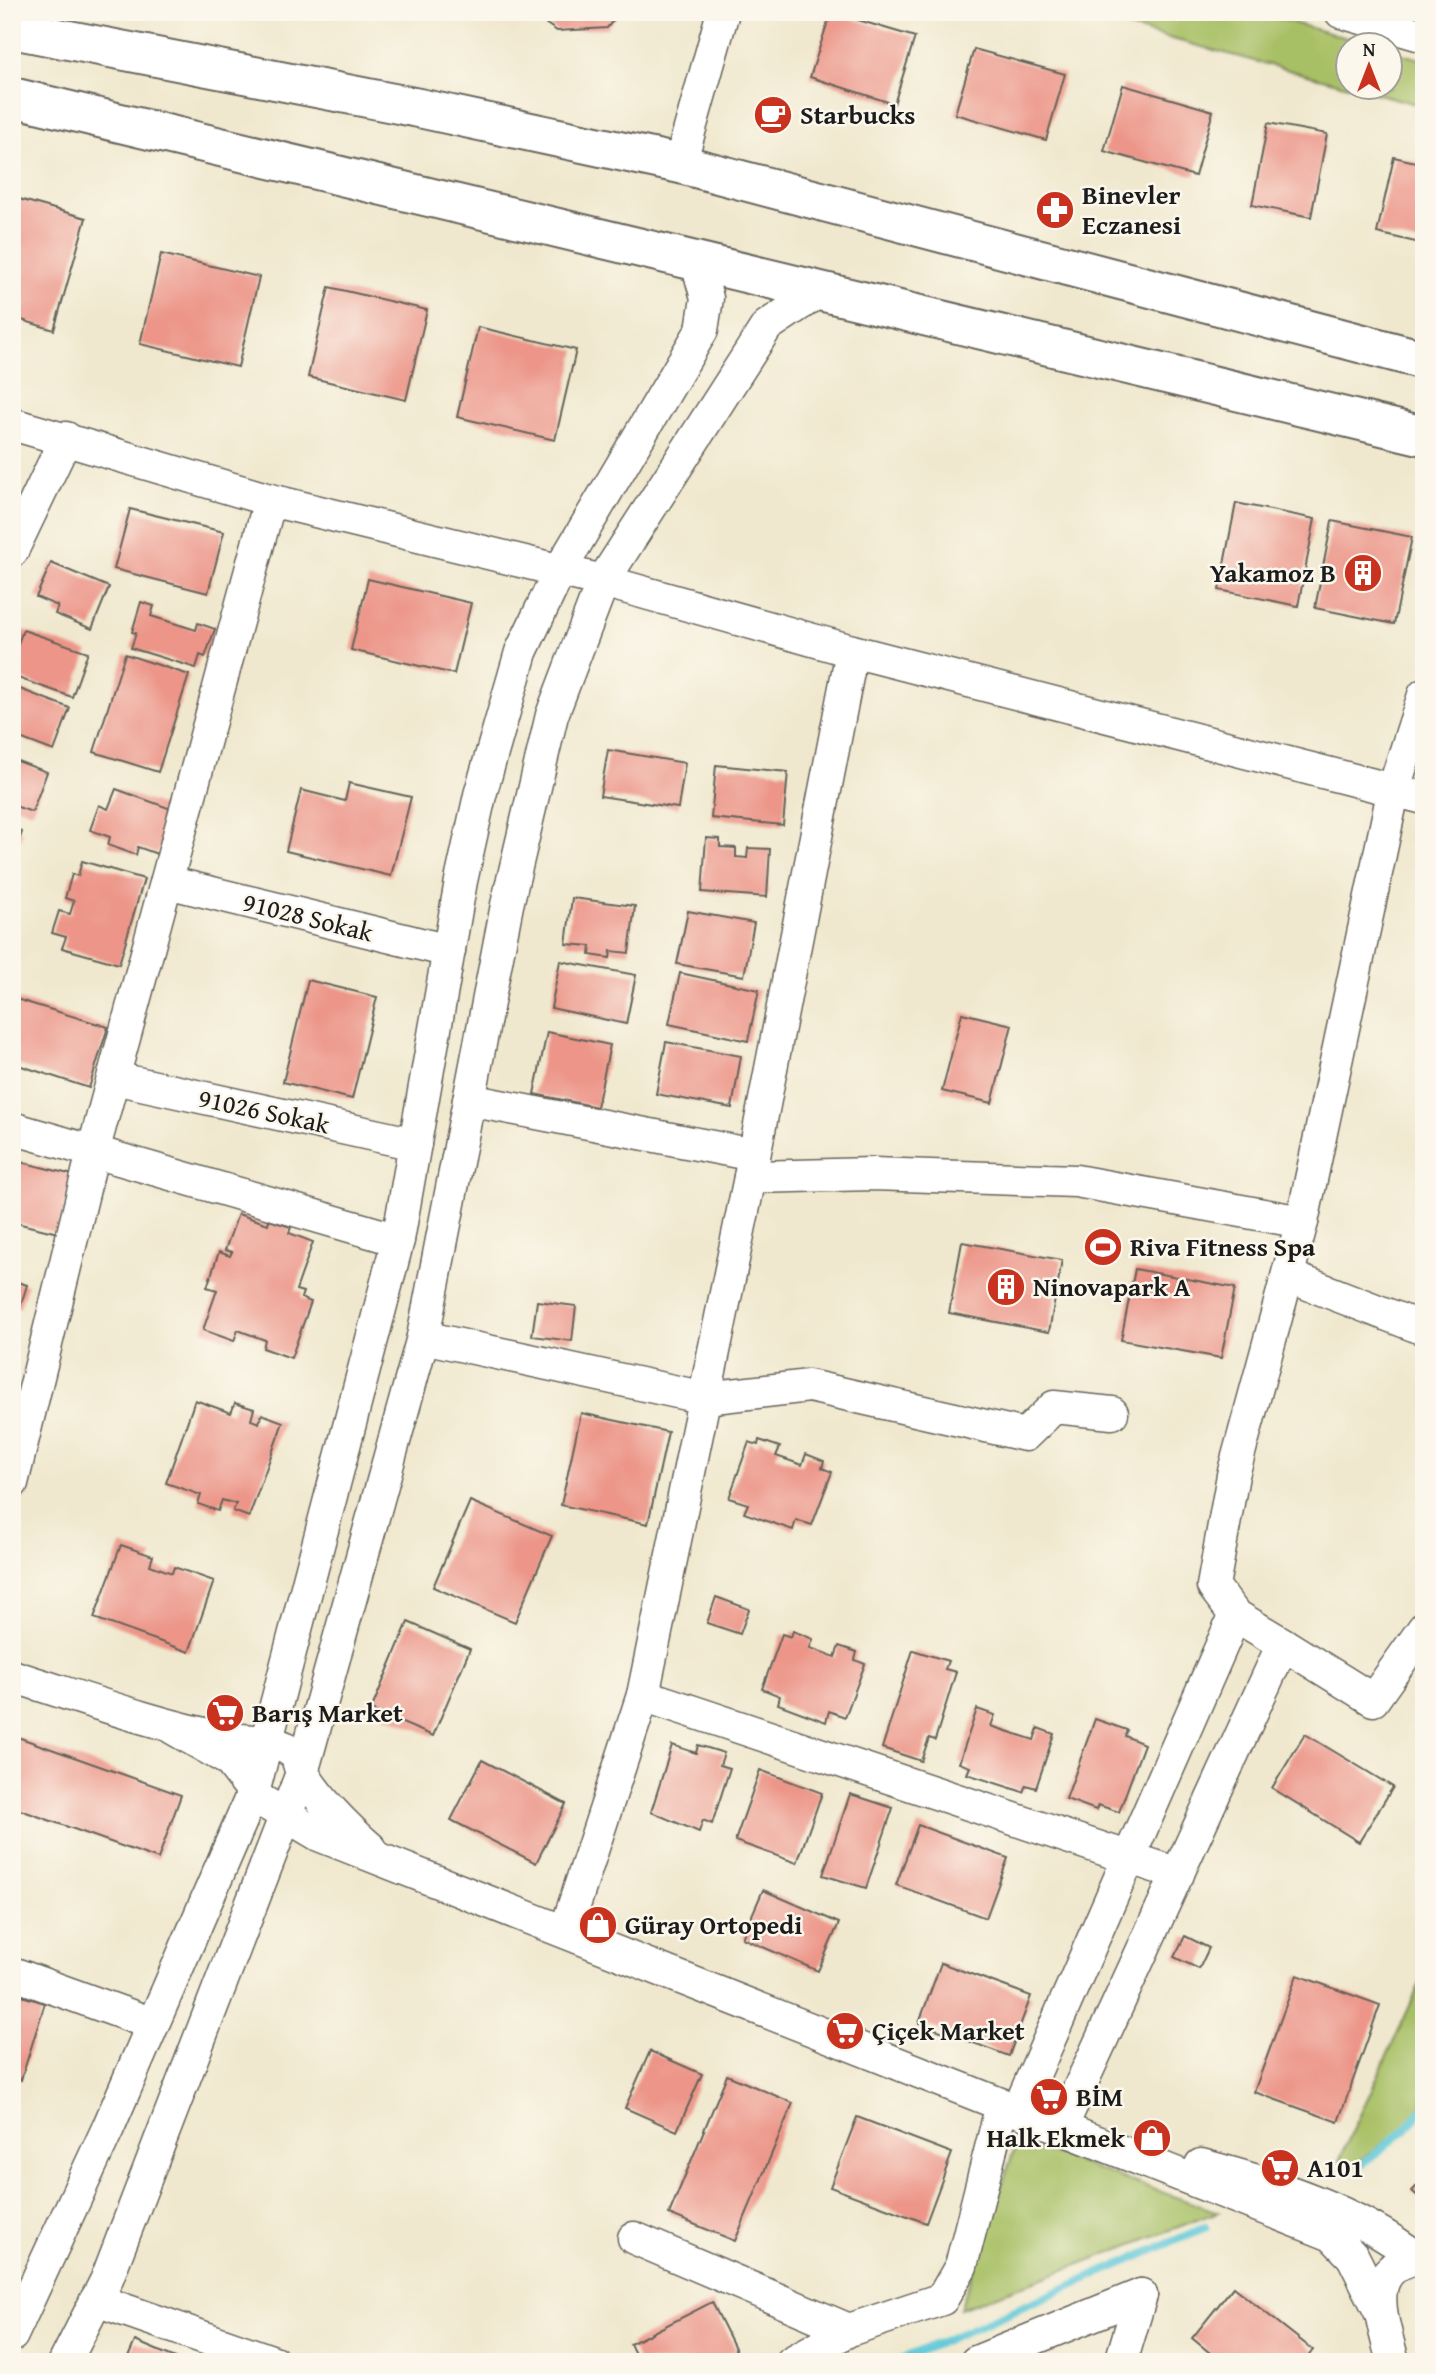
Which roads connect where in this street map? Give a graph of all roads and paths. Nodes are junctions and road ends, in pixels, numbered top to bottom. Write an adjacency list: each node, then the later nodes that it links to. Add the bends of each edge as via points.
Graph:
1 (723, 12): 6 (street)
2 (1341, 12): 4 (street)
3 (12, 29): 6 (main road)
4 (1424, 36)
5 (12, 97): 7 (main road)
6 (680, 164): 9 (main road)
7 (696, 259): 8 (main road); 15 (street, via 707,298 702,330)
8 (821, 290): 11 (main road); 16 (street, via 767,326)
9 (1424, 360)
10 (12, 424): 12 (street)
11 (1424, 436)
12 (66, 438): 13 (street); 14 (street)
13 (270, 500): 15 (street); 21 (street)
14 (12, 551)
15 (559, 570): 16 (street); 22 (street, via 521,652 480,795)
16 (603, 581): 17 (street); 24 (street, via 552,715 507,905)
17 (852, 651): 19 (street); 28 (street)
18 (1424, 695): 19 (street)
19 (1394, 788): 20 (street); 29 (street)
20 (1424, 798)
21 (167, 882): 22 (street, 91028 Sokak); 23 (street)
22 (449, 951): 26 (street)
23 (114, 1078): 26 (street, 91026 Sokak); 27 (street)
24 (469, 1100): 28 (street); 33 (street)
25 (12, 1128): 27 (street)
26 (415, 1144): 30 (street)
27 (93, 1152): 30 (street); 36 (street)
28 (752, 1166): 29 (street, via 1076,1181); 34 (street)
29 (1302, 1223): 31 (street)
30 (398, 1240): 43 (street)
31 (1287, 1276): 32 (street); 37 (street, via 1233,1475 1213,1586)
32 (1424, 1329)
33 (423, 1337): 34 (street); 44 (street)
34 (705, 1398): 35 (street, via 809,1386 1025,1435 1054,1407); 41 (street)
35 (1111, 1413)
36 (12, 1483)
37 (1235, 1615): 39 (street); 47 (street)
38 (1424, 1628): 39 (street, via 1373,1700)
39 (1283, 1644): 49 (street)
40 (12, 1676): 42 (street)
41 (643, 1695): 47 (street); 50 (street)
42 (173, 1728): 43 (street, via 245,1743); 45 (street, via 229,1760)
43 (268, 1743): 44 (street, via 296,1755); 45 (street)
44 (302, 1773): 46 (street); 48 (street, via 342,1824)
45 (253, 1793): 46 (street); 52 (street)
46 (286, 1814): 48 (street, via 319,1835); 57 (street)
47 (1131, 1857): 49 (street); 53 (street)
48 (388, 1863): 50 (street)
49 (1178, 1874): 54 (street)
50 (566, 1930): 53 (street)
51 (12, 1973): 52 (street)
52 (153, 2024): 60 (street)
53 (1010, 2108): 54 (street); 59 (street, via 961,2266 942,2299)
54 (1061, 2128): 56 (street, via 1250,2178 1361,2220); 58 (street, via 1332,2235 1353,2257)
55 (634, 2238): 59 (street)
56 (1422, 2255): 58 (street, via 1392,2267 1379,2295)
57 (96, 2300): 61 (street); 62 (street)
58 (1381, 2313): 66 (street)
59 (849, 2330): 63 (street)
60 (12, 2334)
61 (65, 2362)
62 (274, 2362)
63 (793, 2362)
64 (976, 2362): 65 (street, via 1141,2295)
65 (1121, 2362)
66 (1393, 2362)

